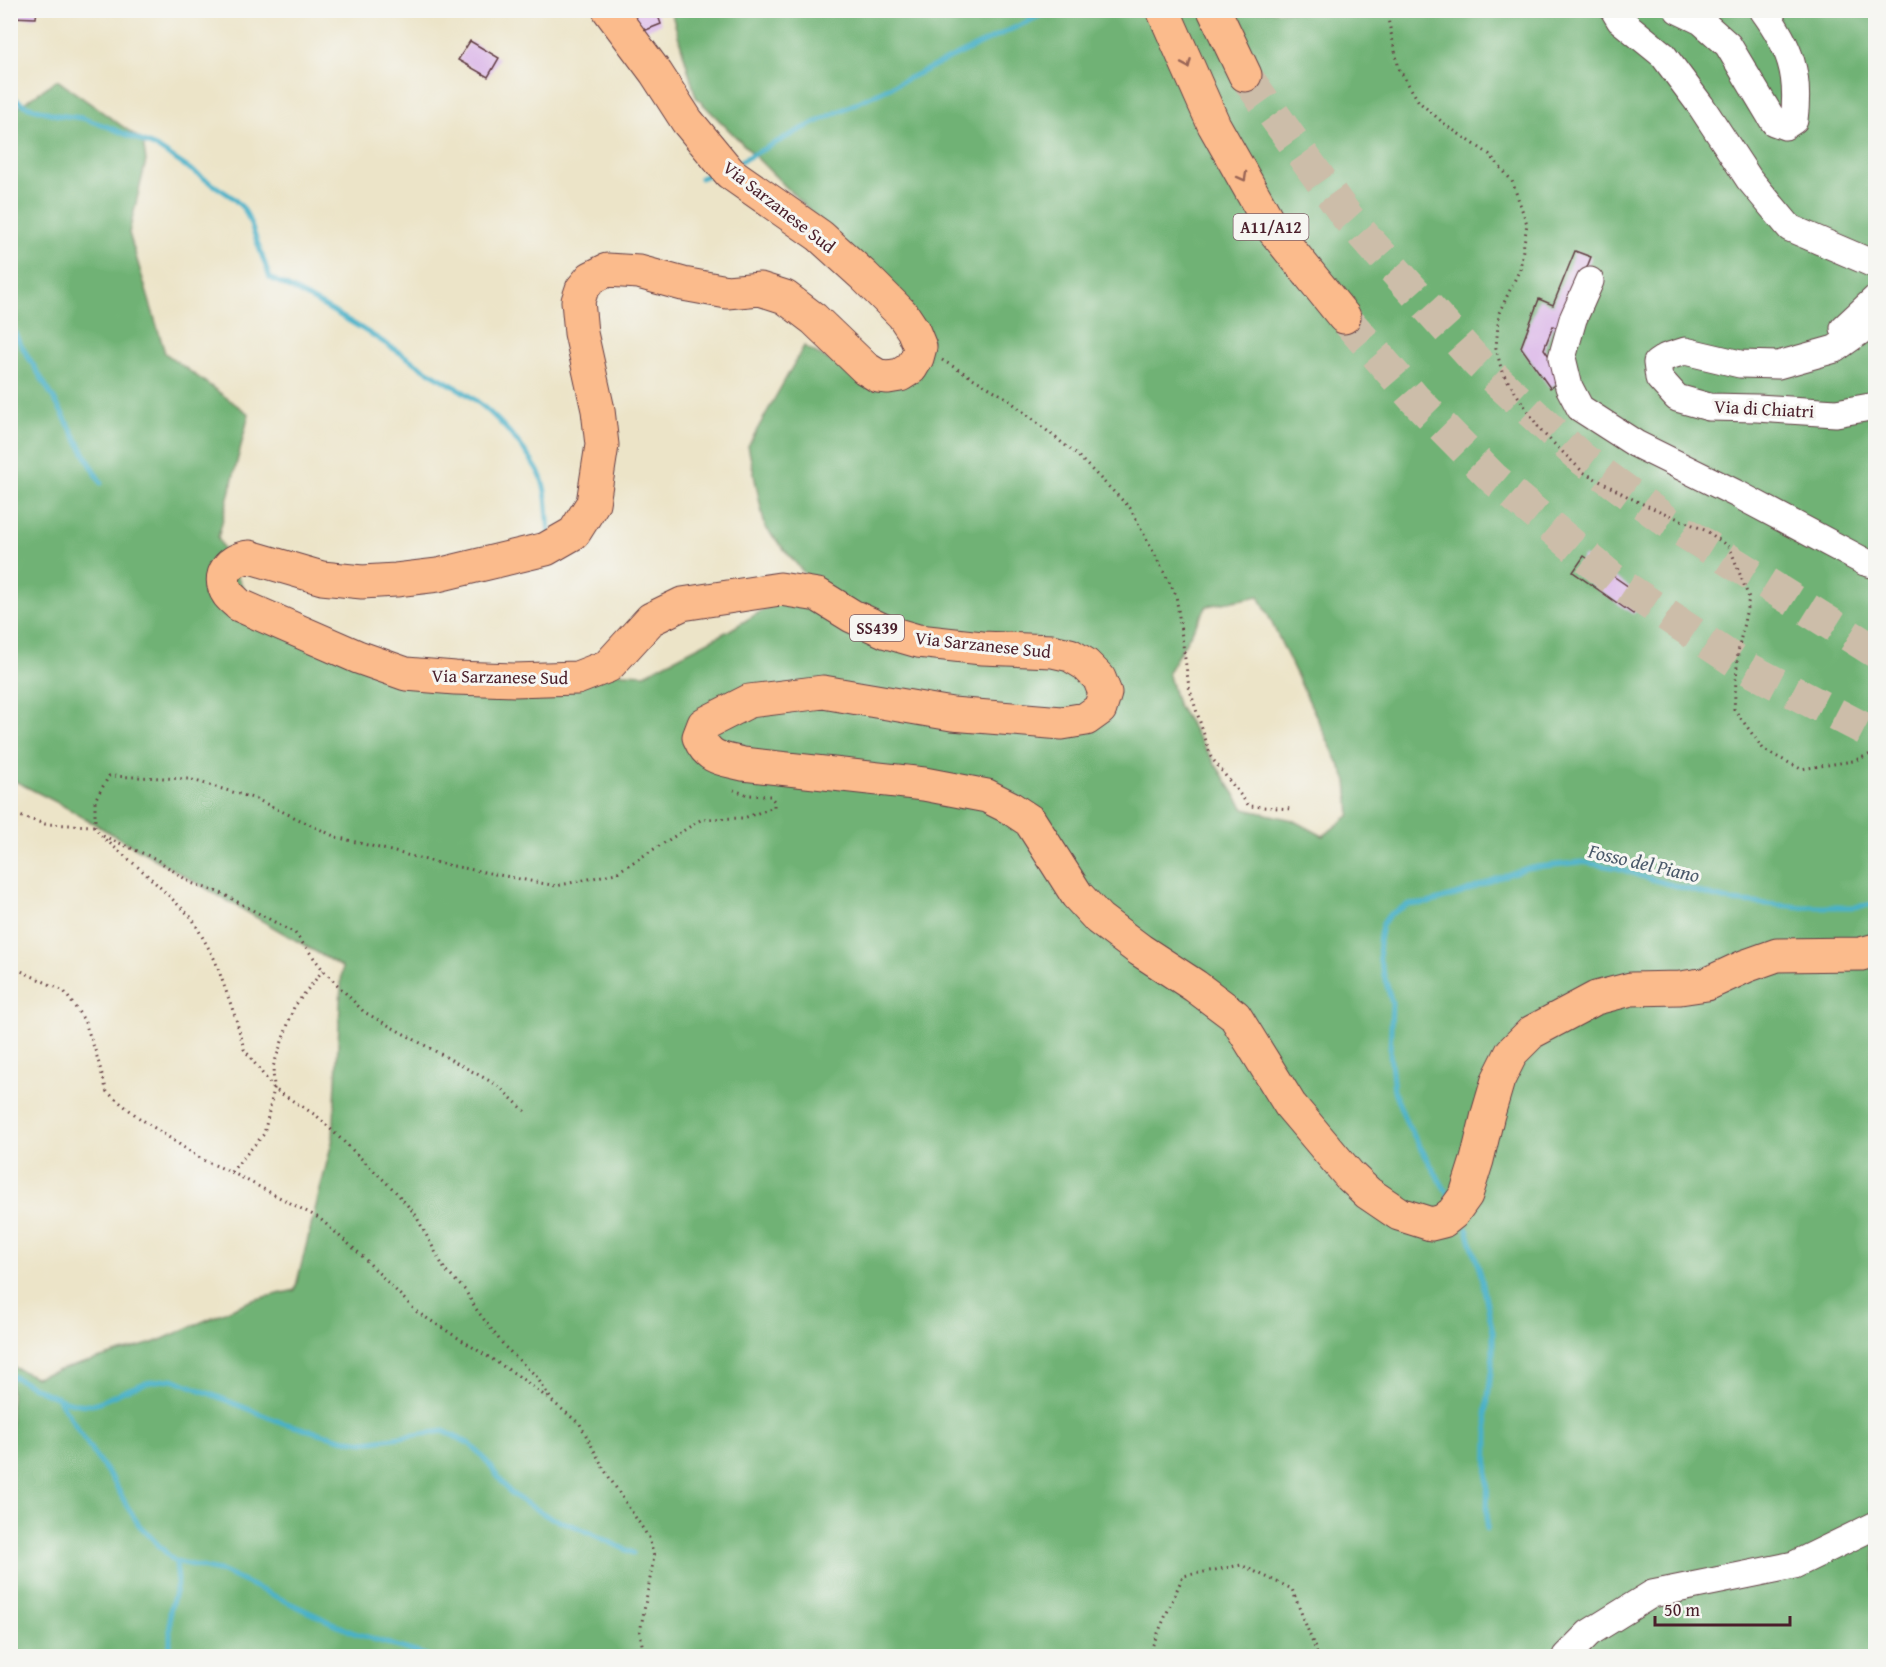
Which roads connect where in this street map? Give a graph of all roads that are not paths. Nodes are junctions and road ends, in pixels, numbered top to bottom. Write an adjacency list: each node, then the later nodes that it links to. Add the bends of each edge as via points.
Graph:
1 (609, 10): 16 (main road, Via Sarzanese Sud / SS439, via 687,121 730,173 820,236 903,315 920,346 911,368 900,375 878,376 785,297 760,289 727,292 639,272 607,270 591,278 578,302 602,445 592,502 574,533 546,549 438,575 362,582 322,578 250,556 239,558 228,566 223,582 239,605 358,657 406,674 445,678 577,678 608,666 651,619 682,604 780,589 818,595 887,632 918,640 1070,655 1100,678 1105,693 1100,709 1086,719 1062,723 952,714 823,692 749,701 704,724 699,736 704,748 716,758 924,784 987,796 1030,821 1077,895 1099,919 1235,1016 1290,1105 1349,1175 1399,1215 1431,1224 1443,1221 1460,1205 1472,1177 1498,1080 1512,1052 1532,1032 1596,998 1631,989 1707,984 1778,955 1861,954)
2 (1163, 10): 11 (main road, A11/A12, one-way to 11, via 1214,125 1272,228)
3 (1214, 10): 7 (main road)
4 (1614, 10): 8 (street, via 1620,20 1663,55 1749,179 1790,228)
5 (1678, 10): 6 (street, via 1701,21 1728,45 1774,122 1785,126 1794,120 1794,67 1780,33)
6 (1763, 10)
7 (1245, 75)
8 (1875, 265)
9 (1590, 281): 15 (street, via 1562,358 1569,387 1580,408 1636,444)
10 (1875, 298): 13 (street)
11 (1344, 317)
12 (1875, 320): 13 (street, Via di Chiatri, via 1835,349)
13 (1819, 354): 14 (street, Via di Chiatri, via 1778,365 1740,364 1685,351 1657,363 1659,378 1677,398 1709,407 1836,413)
14 (1875, 406)
15 (1875, 565)
16 (1875, 950)
17 (1875, 1525): 18 (street, via 1794,1565 1652,1594 1589,1633)
18 (1566, 1656)

